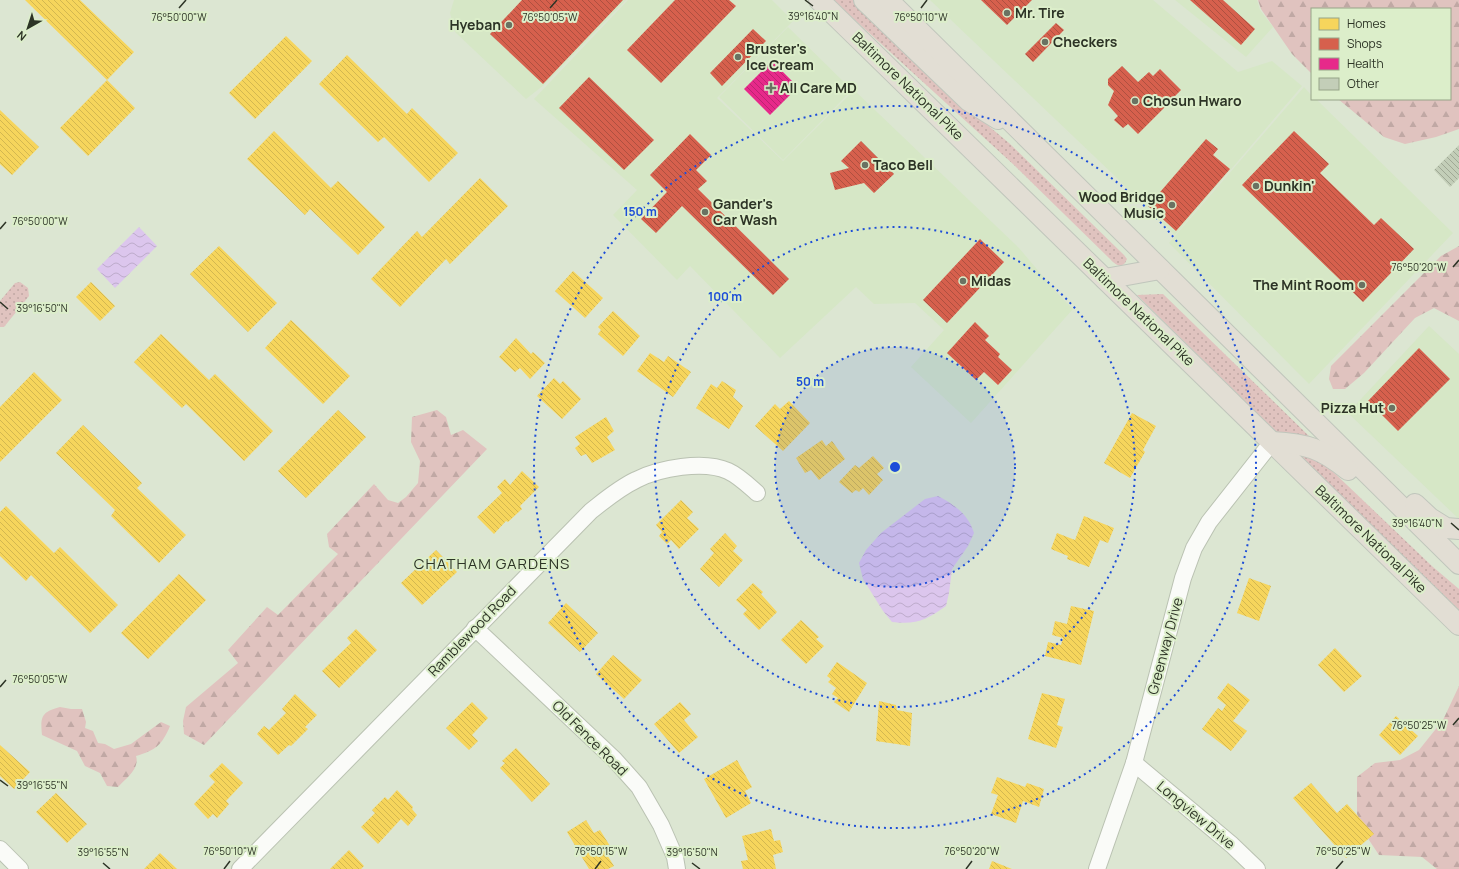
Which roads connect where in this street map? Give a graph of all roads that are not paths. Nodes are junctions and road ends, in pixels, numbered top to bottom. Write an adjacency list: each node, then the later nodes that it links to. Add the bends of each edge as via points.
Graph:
1 (819, 0): 6 (main road, Baltimore National Pike)
2 (864, 0): 4 (main road, via 969,101)
3 (888, 0): 4 (main road)
4 (1030, 139): 5 (main road)
5 (1160, 269): 6 (main road); 7 (main road, via 1244,350)
6 (1105, 279): 8 (main road, Baltimore National Pike)
7 (1308, 417): 10 (main road); 11 (main road, via 1367,458 1430,518 1446,528)
8 (1272, 442): 10 (main road, via 1308,446 1329,455); 13 (main road, Baltimore National Pike); 15 (street, Greenway Drive, via 1209,522 1194,548 1183,578)
9 (757, 493): 14 (street, Ramblewood Road, via 727,470 708,465 683,466 637,479 619,489 591,511)
10 (1421, 526): 12 (main road)
11 (1459, 529)
12 (1459, 564)
13 (1459, 625)
14 (475, 628): 18 (street, Ramblewood Road); 19 (street, Old Fence Road, via 614,759 639,787 661,825)
15 (1134, 763): 20 (street, Greenway Drive); 21 (street, Longview Drive)
16 (0, 849): 17 (street)
17 (20, 869)
18 (240, 869)
19 (677, 869)
20 (1098, 869)
21 (1257, 869)

